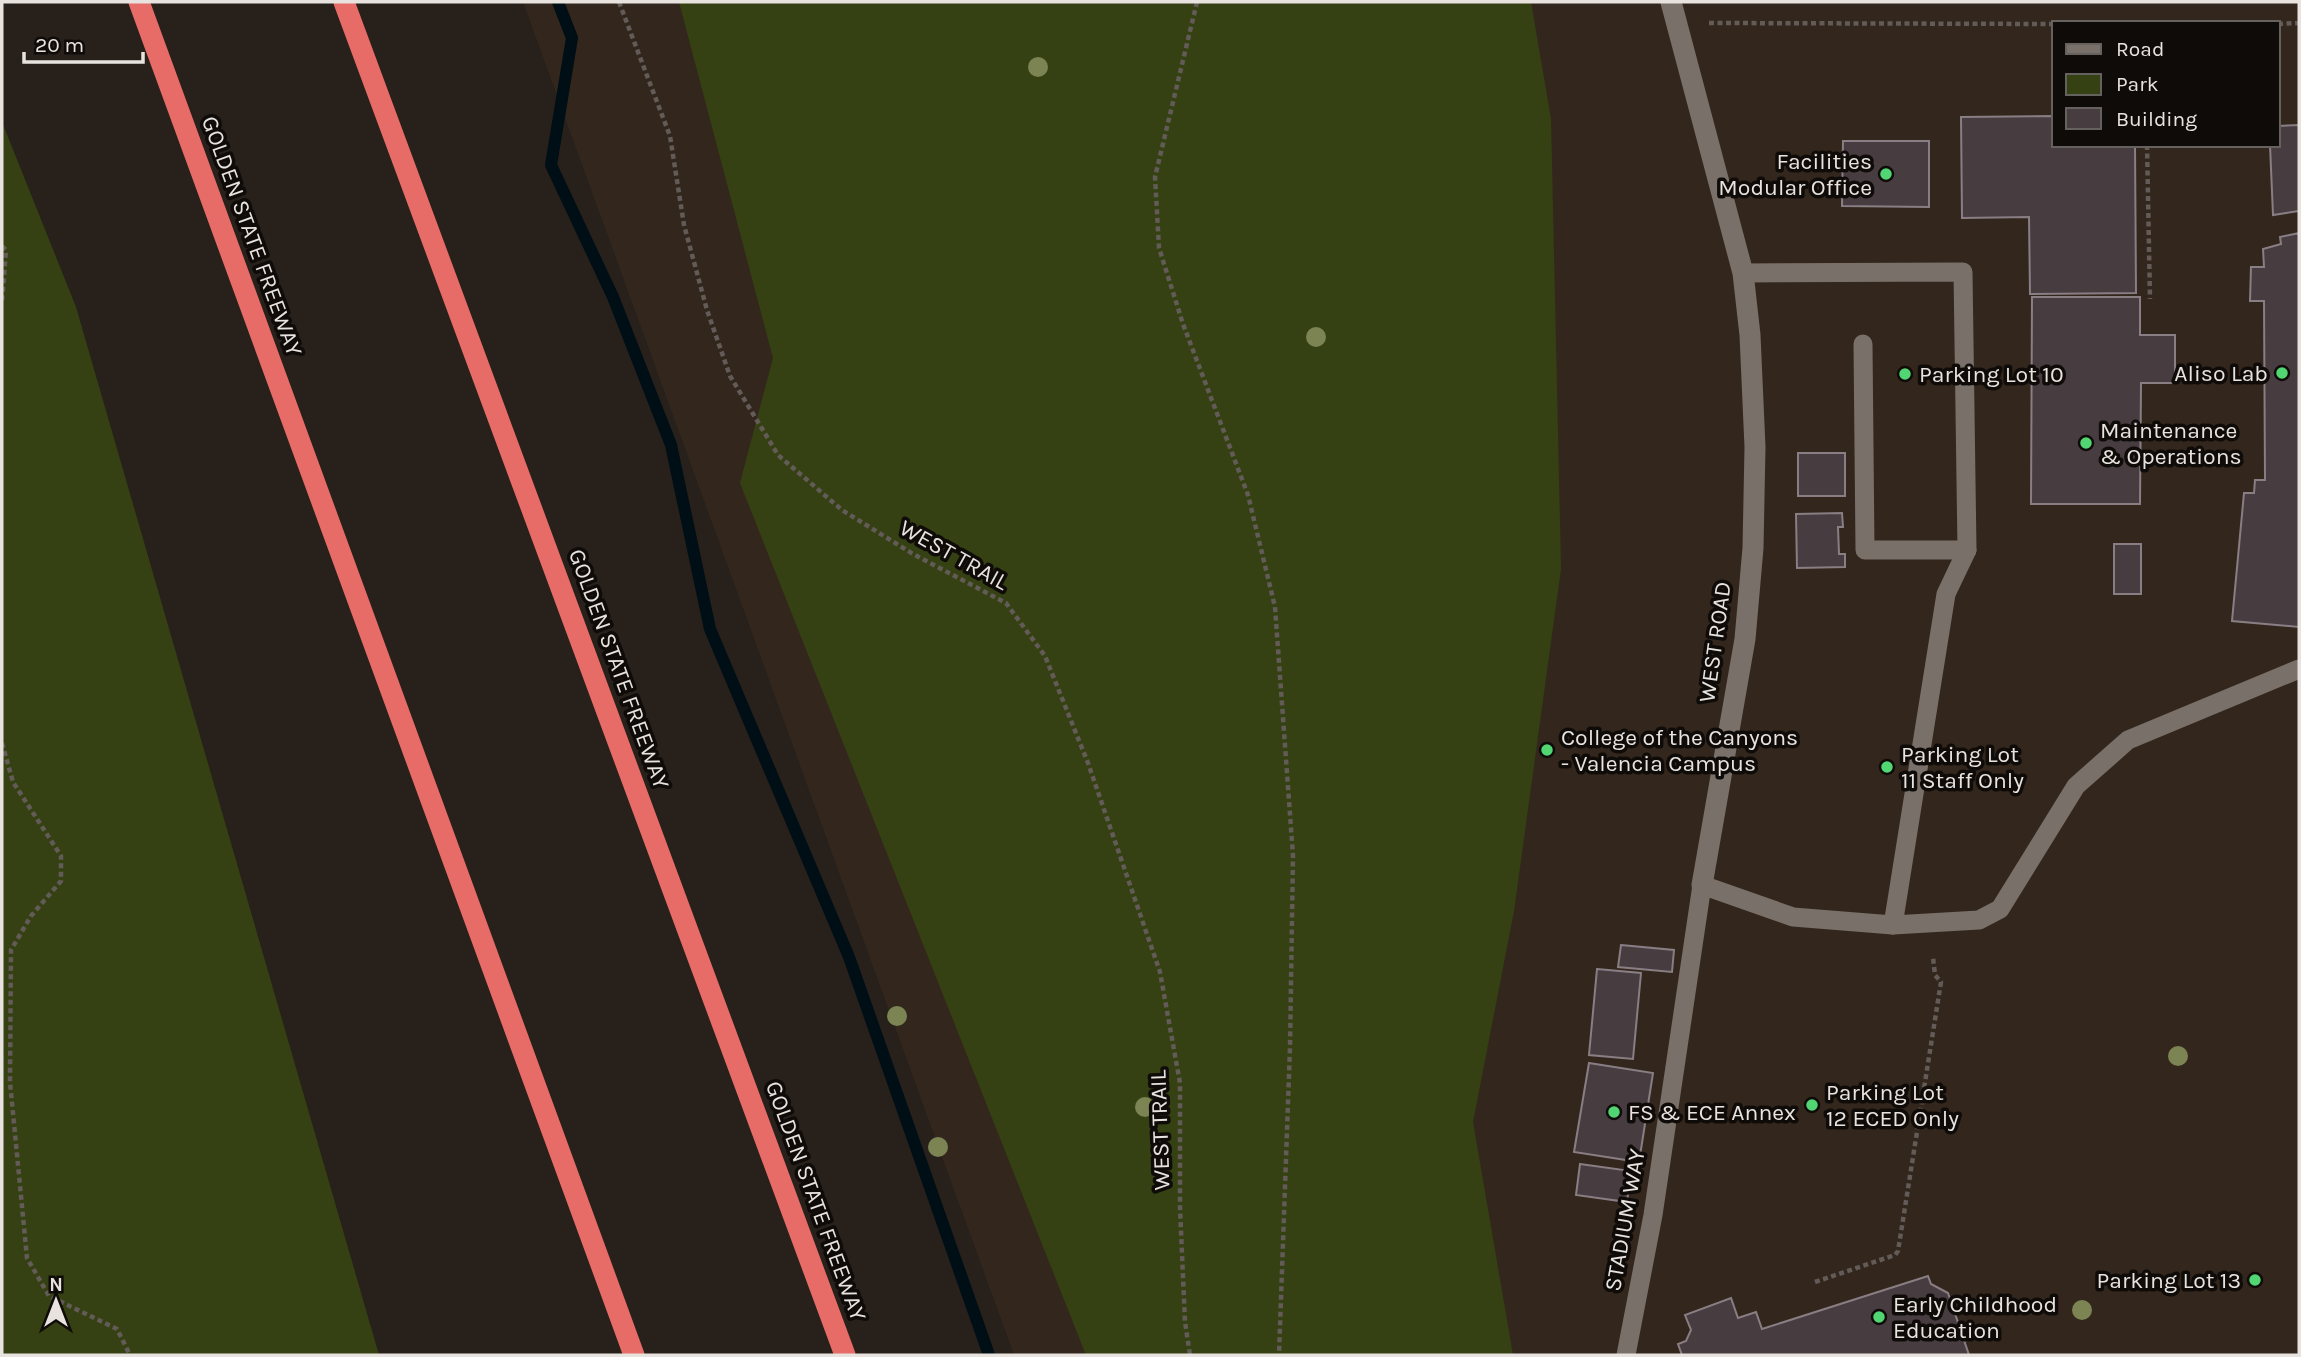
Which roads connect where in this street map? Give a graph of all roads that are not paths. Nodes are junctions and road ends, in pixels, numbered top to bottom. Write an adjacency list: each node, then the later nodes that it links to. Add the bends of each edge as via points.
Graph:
1 (139, 2): 10 (highway, GOLDEN STATE FREEWAY)
2 (344, 2): 11 (highway, GOLDEN STATE FREEWAY)
3 (1671, 2): 4 (street, WEST ROAD)
4 (1743, 273): 6 (lane, via 1963,272); 8 (street, WEST ROAD, via 1754,435 1753,548 1745,639)
5 (1863, 344): 6 (lane, via 1865,550)
6 (1967, 550): 9 (lane, via 1946,594)
7 (2299, 670): 9 (lane, via 2128,740 2076,786 2000,909 1979,920)
8 (1702, 885): 9 (lane, via 1793,917); 12 (lane, STADIUM WAY, via 1653,1215)
9 (1893, 925)
10 (634, 1355)
11 (845, 1355)
12 (1626, 1355)

